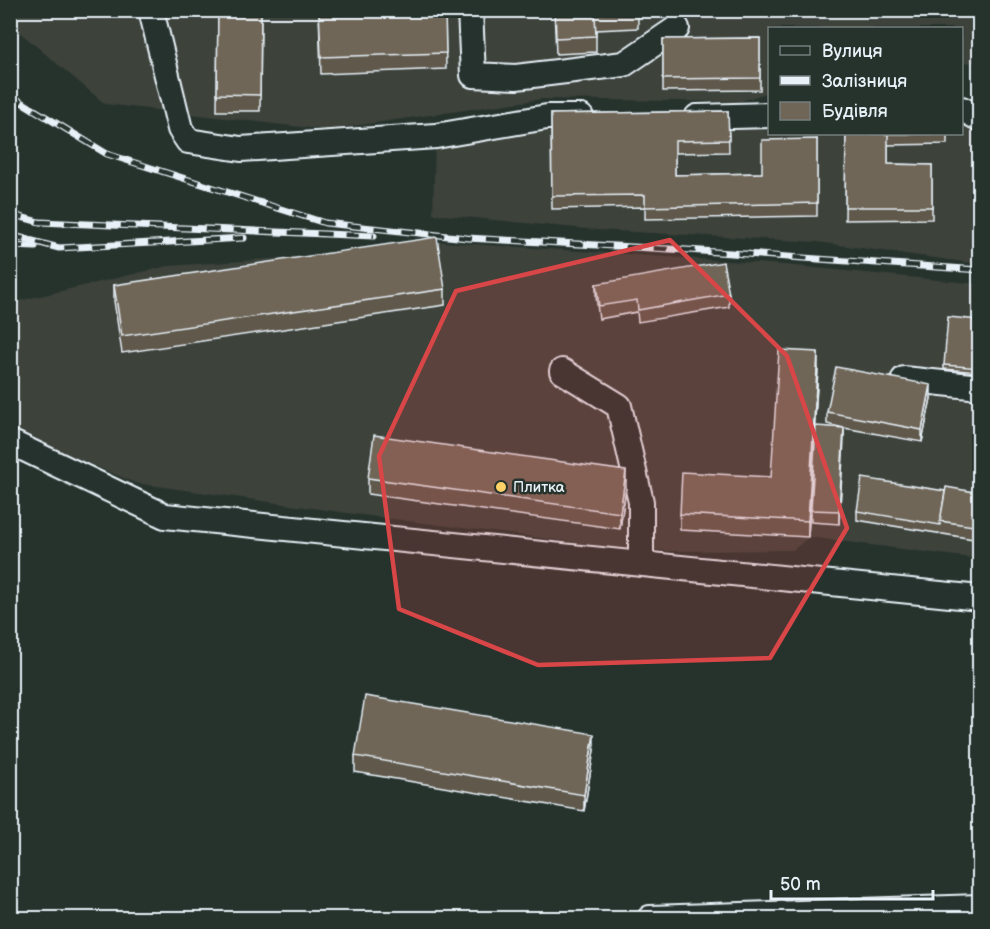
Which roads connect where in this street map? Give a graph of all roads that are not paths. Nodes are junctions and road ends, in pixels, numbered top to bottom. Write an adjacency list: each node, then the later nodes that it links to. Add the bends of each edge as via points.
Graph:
1 (151, 10): 6 (lane, via 180,129 188,141 241,149 436,136 547,117)
2 (470, 10): 3 (lane, via 473,75 516,77 624,64)
3 (677, 28)
4 (963, 110): 8 (lane)
5 (768, 116): 7 (lane)
6 (605, 117)
7 (674, 117)
8 (980, 119)
9 (562, 371): 13 (lane, via 619,406 641,502)
10 (904, 380): 11 (lane)
11 (980, 387)
12 (10, 442): 13 (lane, via 165,516)
13 (641, 562): 14 (lane)
14 (980, 598)
15 (980, 907): 16 (lane)
16 (650, 918)

